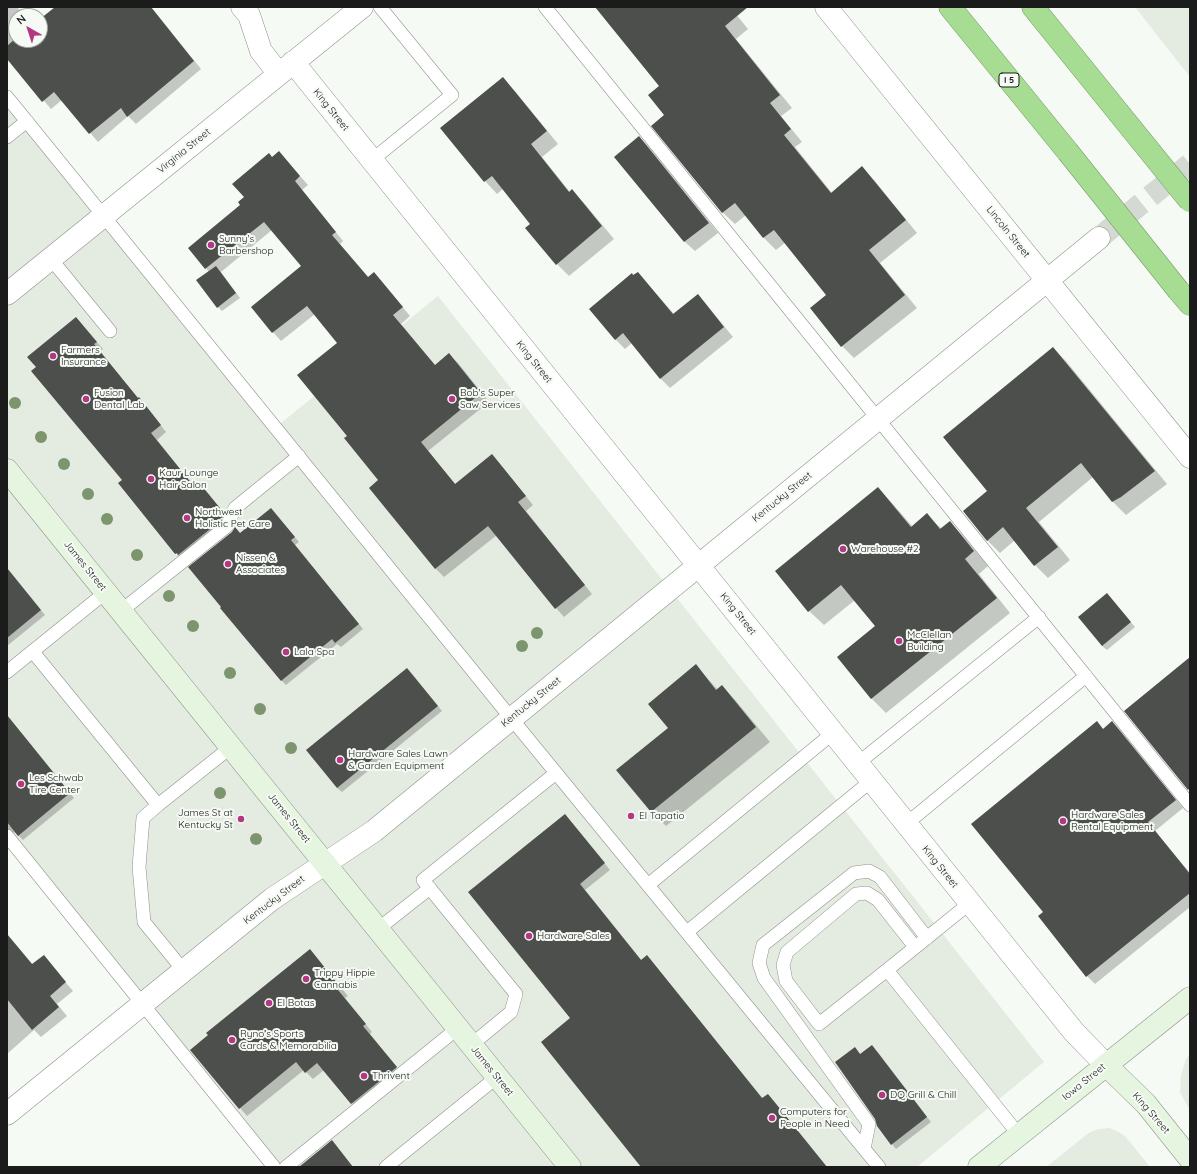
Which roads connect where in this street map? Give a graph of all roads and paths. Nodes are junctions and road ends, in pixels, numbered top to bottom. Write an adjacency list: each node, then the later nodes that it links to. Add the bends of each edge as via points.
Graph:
1 (242, 7): 8 (street, King Street, via 249,15 262,52)
2 (362, 7): 8 (street, Virginia Street)
3 (380, 7): 12 (lane, via 452,95)
4 (545, 7): 21 (lane)
5 (826, 7): 17 (street, Lincoln Street)
6 (950, 7): 19 (highway, I 5, bridge)
7 (1033, 7): 13 (highway, bridge)
8 (286, 68): 12 (street, King Street); 14 (street, Virginia Street)
9 (7, 97): 10 (lane)
10 (27, 121): 11 (lane); 14 (lane)
11 (7, 137)
12 (372, 160): 25 (street, King Street)
13 (1190, 201)
14 (104, 216): 16 (street, Virginia Street); 22 (lane)
15 (1099, 238): 17 (street, Kentucky Street)
16 (51, 259): 18 (street, Virginia Street); 20 (lane)
17 (1047, 280): 21 (street, Kentucky Street); 23 (street, Lincoln Street)
18 (7, 294)
19 (1184, 297)
20 (110, 331)
21 (878, 419): 25 (street, Kentucky Street); 28 (lane)
22 (299, 456): 27 (lane, via 235,508 227,526); 32 (lane)
23 (1190, 457)
24 (7, 470): 26 (main road, James Street)
25 (698, 565): 32 (street, Kentucky Street); 33 (street, King Street)
26 (106, 592): 27 (main road, James Street); 29 (lane)
27 (121, 611): 34 (main road, James Street)
28 (1038, 617): 31 (lane); 35 (lane)
29 (33, 652): 30 (lane); 38 (lane)
30 (7, 672)
31 (1086, 676): 39 (lane); 40 (lane)
32 (511, 718): 36 (lane); 42 (street, Kentucky Street, via 374,830)
33 (833, 733): 35 (street, King Street); 43 (lane)
34 (231, 747): 38 (lane); 42 (main road, James Street)
35 (857, 764): 37 (street, King Street)
36 (556, 773): 43 (lane); 44 (lane, via 423,880)
37 (871, 781): 40 (street, King Street); 47 (lane)
38 (158, 805): 51 (lane, via 143,818 139,867 144,922)
39 (1190, 805)
40 (906, 824): 45 (street, King Street)
41 (7, 836): 53 (lane)
42 (325, 863): 46 (main road, James Street); 51 (street, Kentucky Street, via 272,899)
43 (648, 885): 47 (lane)
44 (430, 888): 46 (lane); 55 (lane, via 516,994 510,1012)
45 (970, 903): 48 (lane); 56 (street, King Street, via 1074,1032)
46 (378, 929): 54 (main road, James Street)
47 (687, 932): 60 (lane)
48 (927, 938): 49 (lane); 60 (lane, via 880,878 869,871 854,873 763,945 759,963 764,978 869,1124)
49 (915, 947): 50 (lane); 50 (lane, via 878,900 867,893 856,894 787,952 784,965 786,981 819,1024)
50 (887, 970): 59 (lane)
51 (184, 971): 53 (street, Kentucky Street)
52 (1190, 999): 56 (main road, Iowa Street)
53 (143, 1004): 58 (street, Kentucky Street); 62 (lane)
54 (458, 1028): 55 (main road, James Street); 63 (lane)
55 (472, 1045): 57 (main road, James Street)
56 (1106, 1065): 59 (main road, Iowa Street); 61 (main road, King Street, via 1146,1104)
57 (497, 1076): 64 (lane); 65 (main road, James Street)
58 (7, 1114)
59 (1019, 1135): 67 (main road, Iowa Street)
60 (864, 1149): 66 (lane)
61 (1190, 1159)
62 (274, 1167)
63 (286, 1167)
64 (386, 1167)
65 (570, 1167)
66 (879, 1167)
67 (979, 1167)

